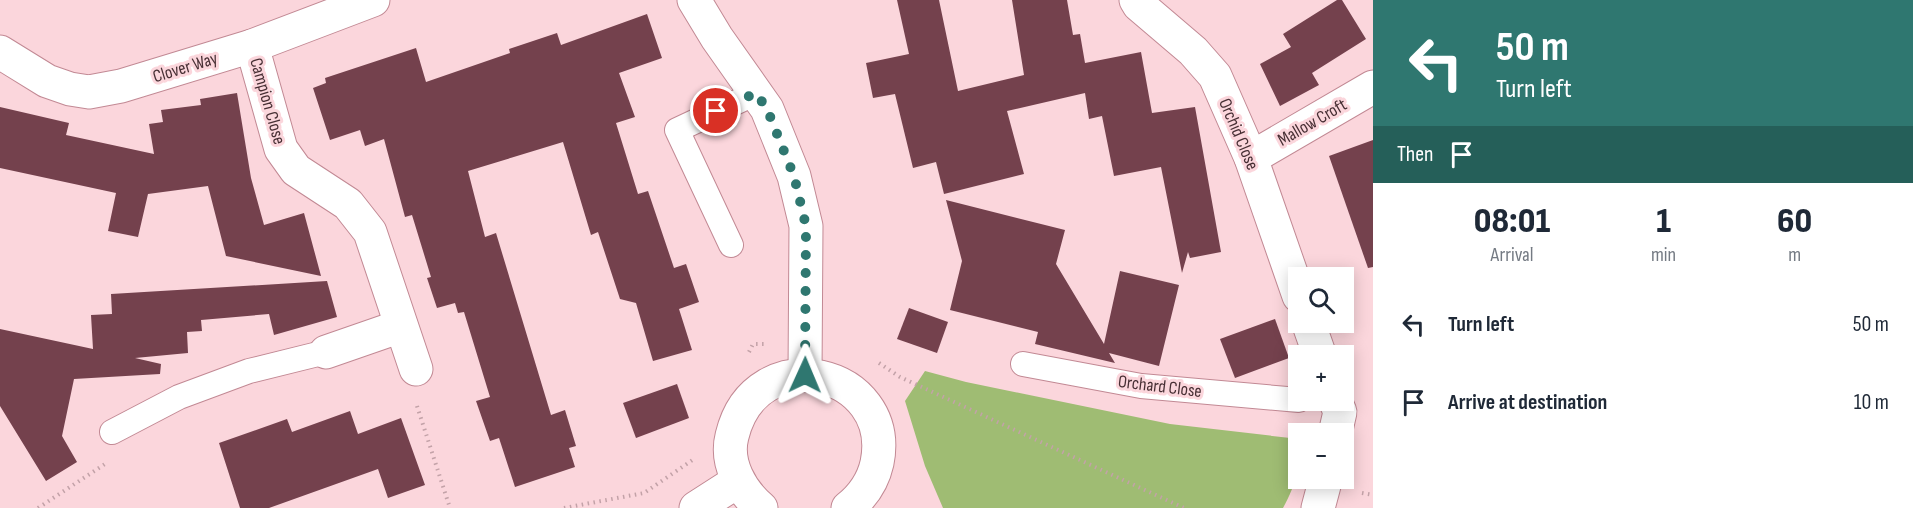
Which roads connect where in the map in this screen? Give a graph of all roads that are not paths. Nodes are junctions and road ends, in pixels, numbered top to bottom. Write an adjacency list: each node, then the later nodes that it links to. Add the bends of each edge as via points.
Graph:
1 (373, 0): 4 (street, Clover Way)
2 (694, 0): 7 (street)
3 (1136, 0): 8 (street, Orchid Close, via 1215,76)
4 (252, 46): 5 (street, Clover Way, via 89,92 47,81); 11 (street, Campion Close, via 281,149 296,170 348,204 370,232)
5 (0, 52)
6 (1373, 87): 8 (street, Mallow Croft)
7 (756, 93): 9 (lane, via 677,130); 14 (street, via 767,109 794,176 806,226)
8 (1251, 158): 10 (street, Orchid Close)
9 (731, 245)
10 (1289, 267)
11 (401, 326): 12 (street); 15 (street, Campion Close)
12 (326, 352): 17 (lane, via 249,371 179,397)
13 (1023, 364): 16 (lane, Orchard Close, via 1141,386)
14 (805, 375): 18 (street, via 772,382 745,404 731,440 731,460); 20 (street, via 844,386 872,416 878,455)
15 (415, 384)
16 (1288, 399)
17 (112, 432)
18 (738, 481): 21 (street); 22 (street)
19 (1323, 489): 23 (street)
20 (861, 504)
21 (696, 508)
22 (761, 508)
23 (1318, 508)

